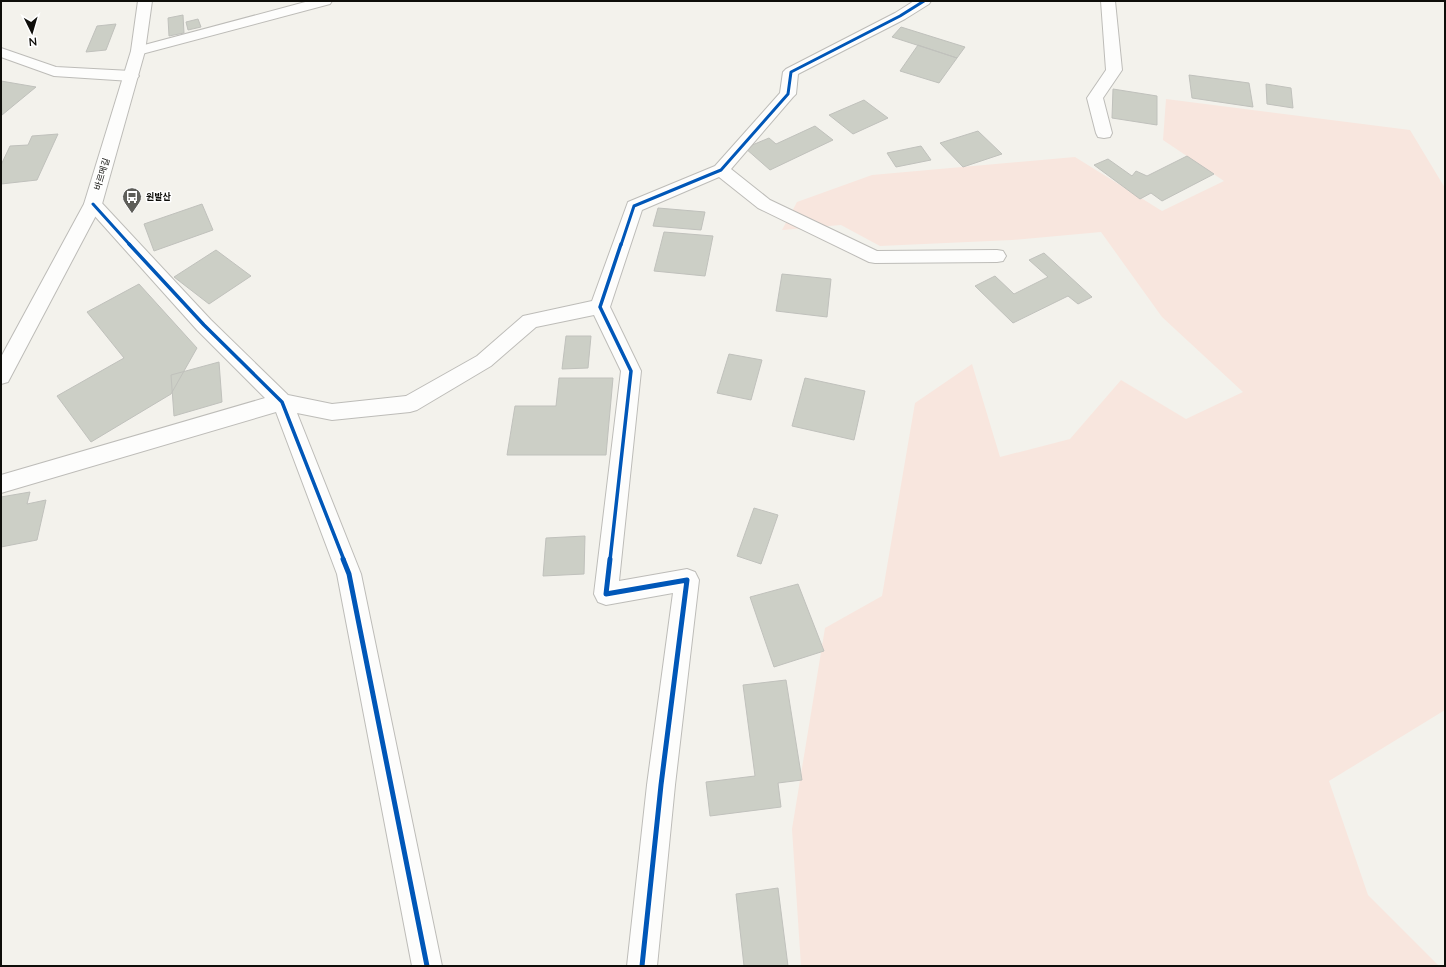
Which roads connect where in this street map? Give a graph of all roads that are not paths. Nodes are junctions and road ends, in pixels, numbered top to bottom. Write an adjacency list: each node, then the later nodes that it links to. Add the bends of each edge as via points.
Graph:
1 (145, 1): 5 (street, 바르메길)
2 (325, 1): 5 (street)
3 (924, 1): 9 (street, via 791,72 788,94)
4 (1108, 1): 8 (street, via 1114,70 1095,98)
5 (138, 51): 7 (street, 바르메길)
6 (1, 52): 7 (street, via 54,71)
7 (131, 76): 10 (street, 바르메길)
8 (1104, 133)
9 (721, 170): 11 (street, via 764,204 875,257); 12 (street, via 634,206)
10 (93, 204): 13 (street, 바르메길); 14 (street, via 204,325)
11 (997, 256)
12 (600, 307): 14 (street, via 530,321 484,361 410,404 332,412); 17 (street, via 631,370 606,594 687,580 661,785)
13 (1, 376)
14 (282, 402): 15 (street); 16 (street, via 349,574)
15 (1, 484)
16 (427, 966)
17 (642, 966)

